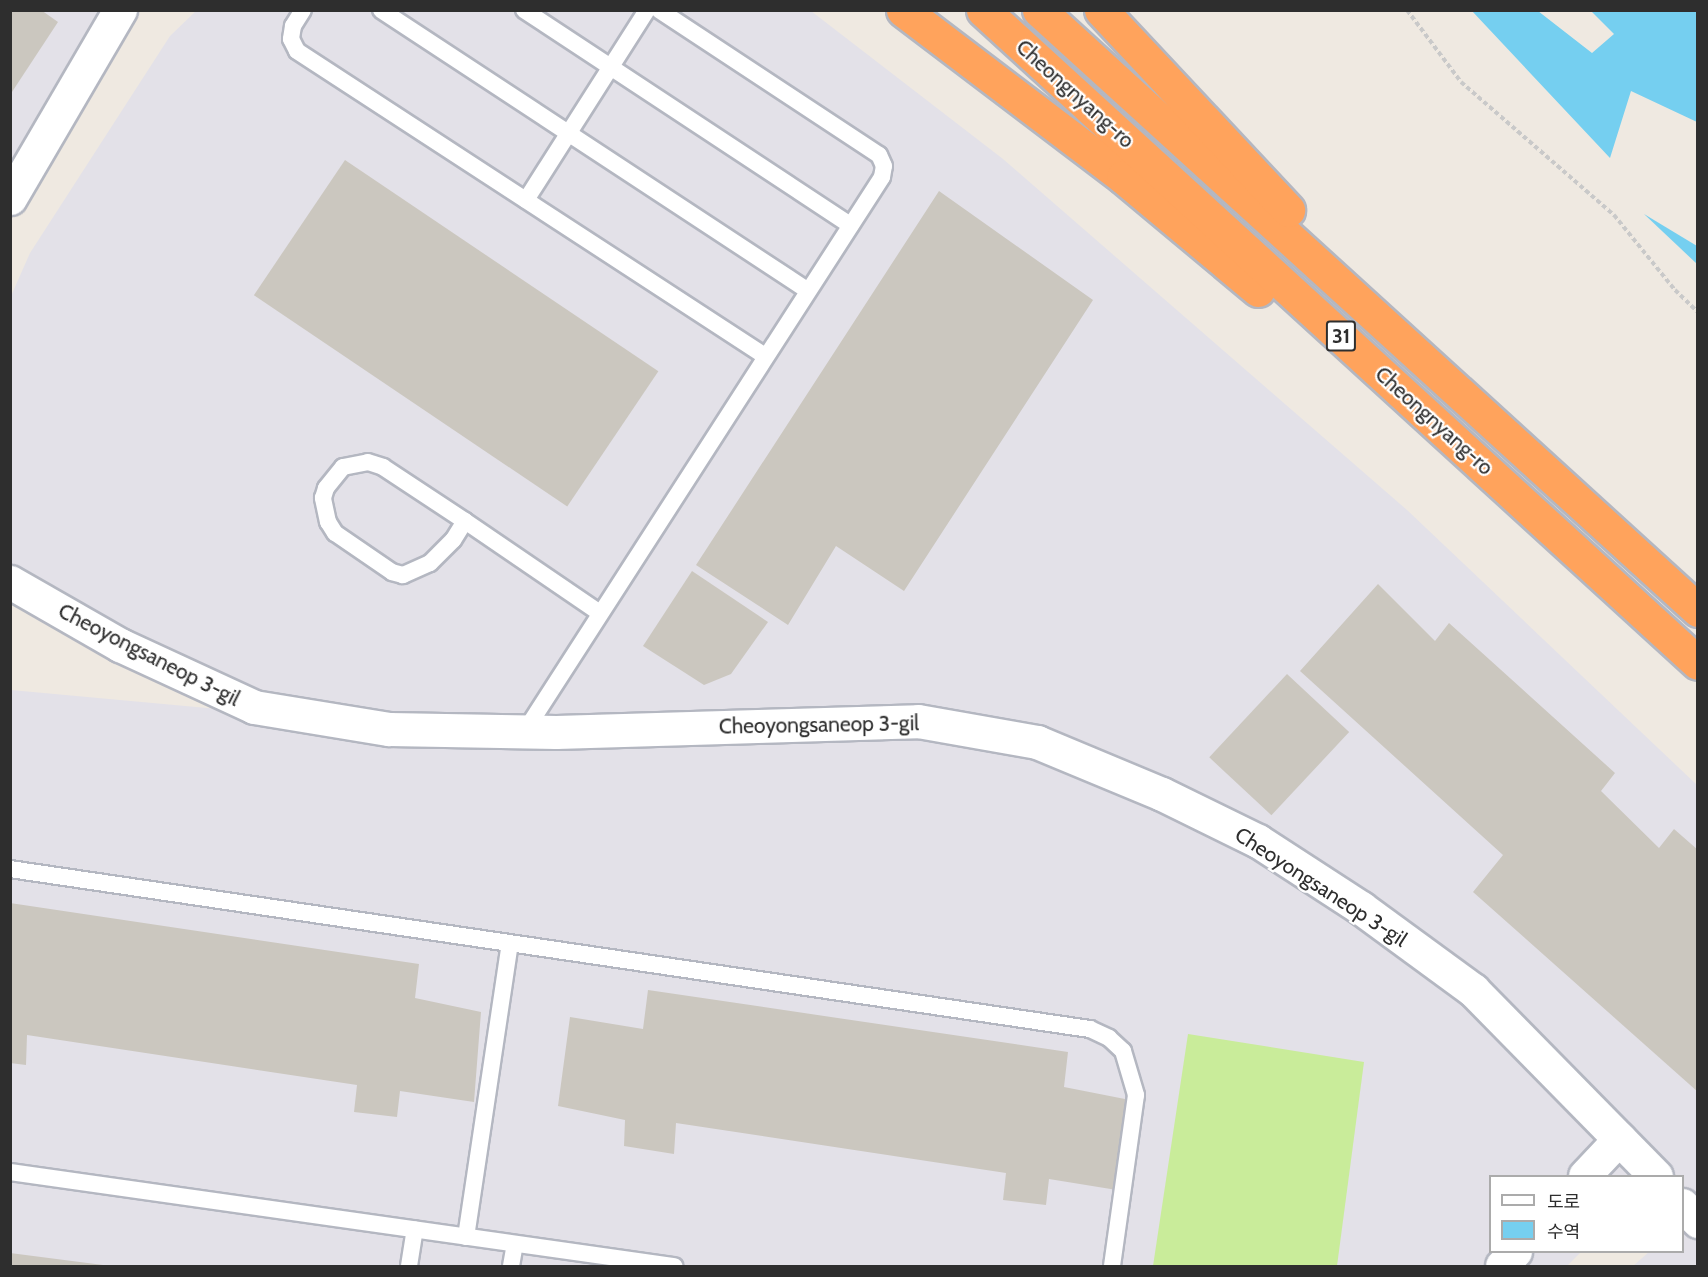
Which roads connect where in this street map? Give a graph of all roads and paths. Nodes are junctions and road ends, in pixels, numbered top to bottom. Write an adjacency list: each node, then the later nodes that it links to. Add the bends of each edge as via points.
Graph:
1 (120, 10): 14 (street)
2 (303, 10): 15 (lane, via 291,39 297,51)
3 (381, 10): 13 (lane)
4 (524, 10): 12 (lane)
5 (647, 10): 12 (lane)
6 (659, 10): 16 (lane, via 879,155 884,166 882,177)
7 (903, 10): 22 (highway, via 1123,177)
8 (983, 10): 22 (highway, Cheongnyang-ro / 31)
9 (1039, 10): 20 (highway, Cheongnyang-ro / 31)
10 (1101, 10): 20 (highway)
11 (1407, 10): 18 (path, via 1461,82 1614,215)
12 (611, 68): 13 (lane); 16 (lane)
13 (569, 134): 15 (lane); 17 (lane)
14 (10, 198)
15 (526, 200): 19 (lane)
16 (850, 225): 17 (lane)
17 (807, 290): 19 (lane)
18 (1698, 312)
19 (765, 356): 25 (lane)
20 (1451, 384): 24 (highway, Cheongnyang-ro / 31)
21 (465, 521): 21 (lane, via 383,467 368,462 343,467 323,498 328,522 335,533 392,572 403,575 430,563); 25 (lane)
22 (1606, 578): 26 (highway, Cheongnyang-ro / 31)
23 (10, 582): 27 (street, Cheoyongsaneop 3-gil, via 120,645 254,707 389,729)
24 (1698, 610)
25 (600, 613): 27 (lane)
26 (1698, 663)
27 (525, 731): 30 (street, Cheoyongsaneop 3-gil, via 918,721 1037,742 1162,794 1258,841 1361,908 1473,990)
28 (10, 869): 29 (lane)
29 (510, 943): 37 (lane); 43 (lane, via 1090,1029 1108,1038 1123,1051 1136,1095)
30 (1620, 1139): 32 (street); 33 (street, Cheoyongsaneop 3-gil)
31 (10, 1172): 36 (lane)
32 (1587, 1175)
33 (1655, 1175)
34 (1684, 1206): 35 (street)
35 (1698, 1221)
36 (415, 1229): 37 (lane); 40 (lane)
37 (465, 1237): 38 (lane)
38 (515, 1244): 41 (lane); 42 (lane)
39 (1514, 1253): 44 (street)
40 (410, 1266)
41 (511, 1266)
42 (674, 1266)
43 (1113, 1266)
44 (1502, 1266)

